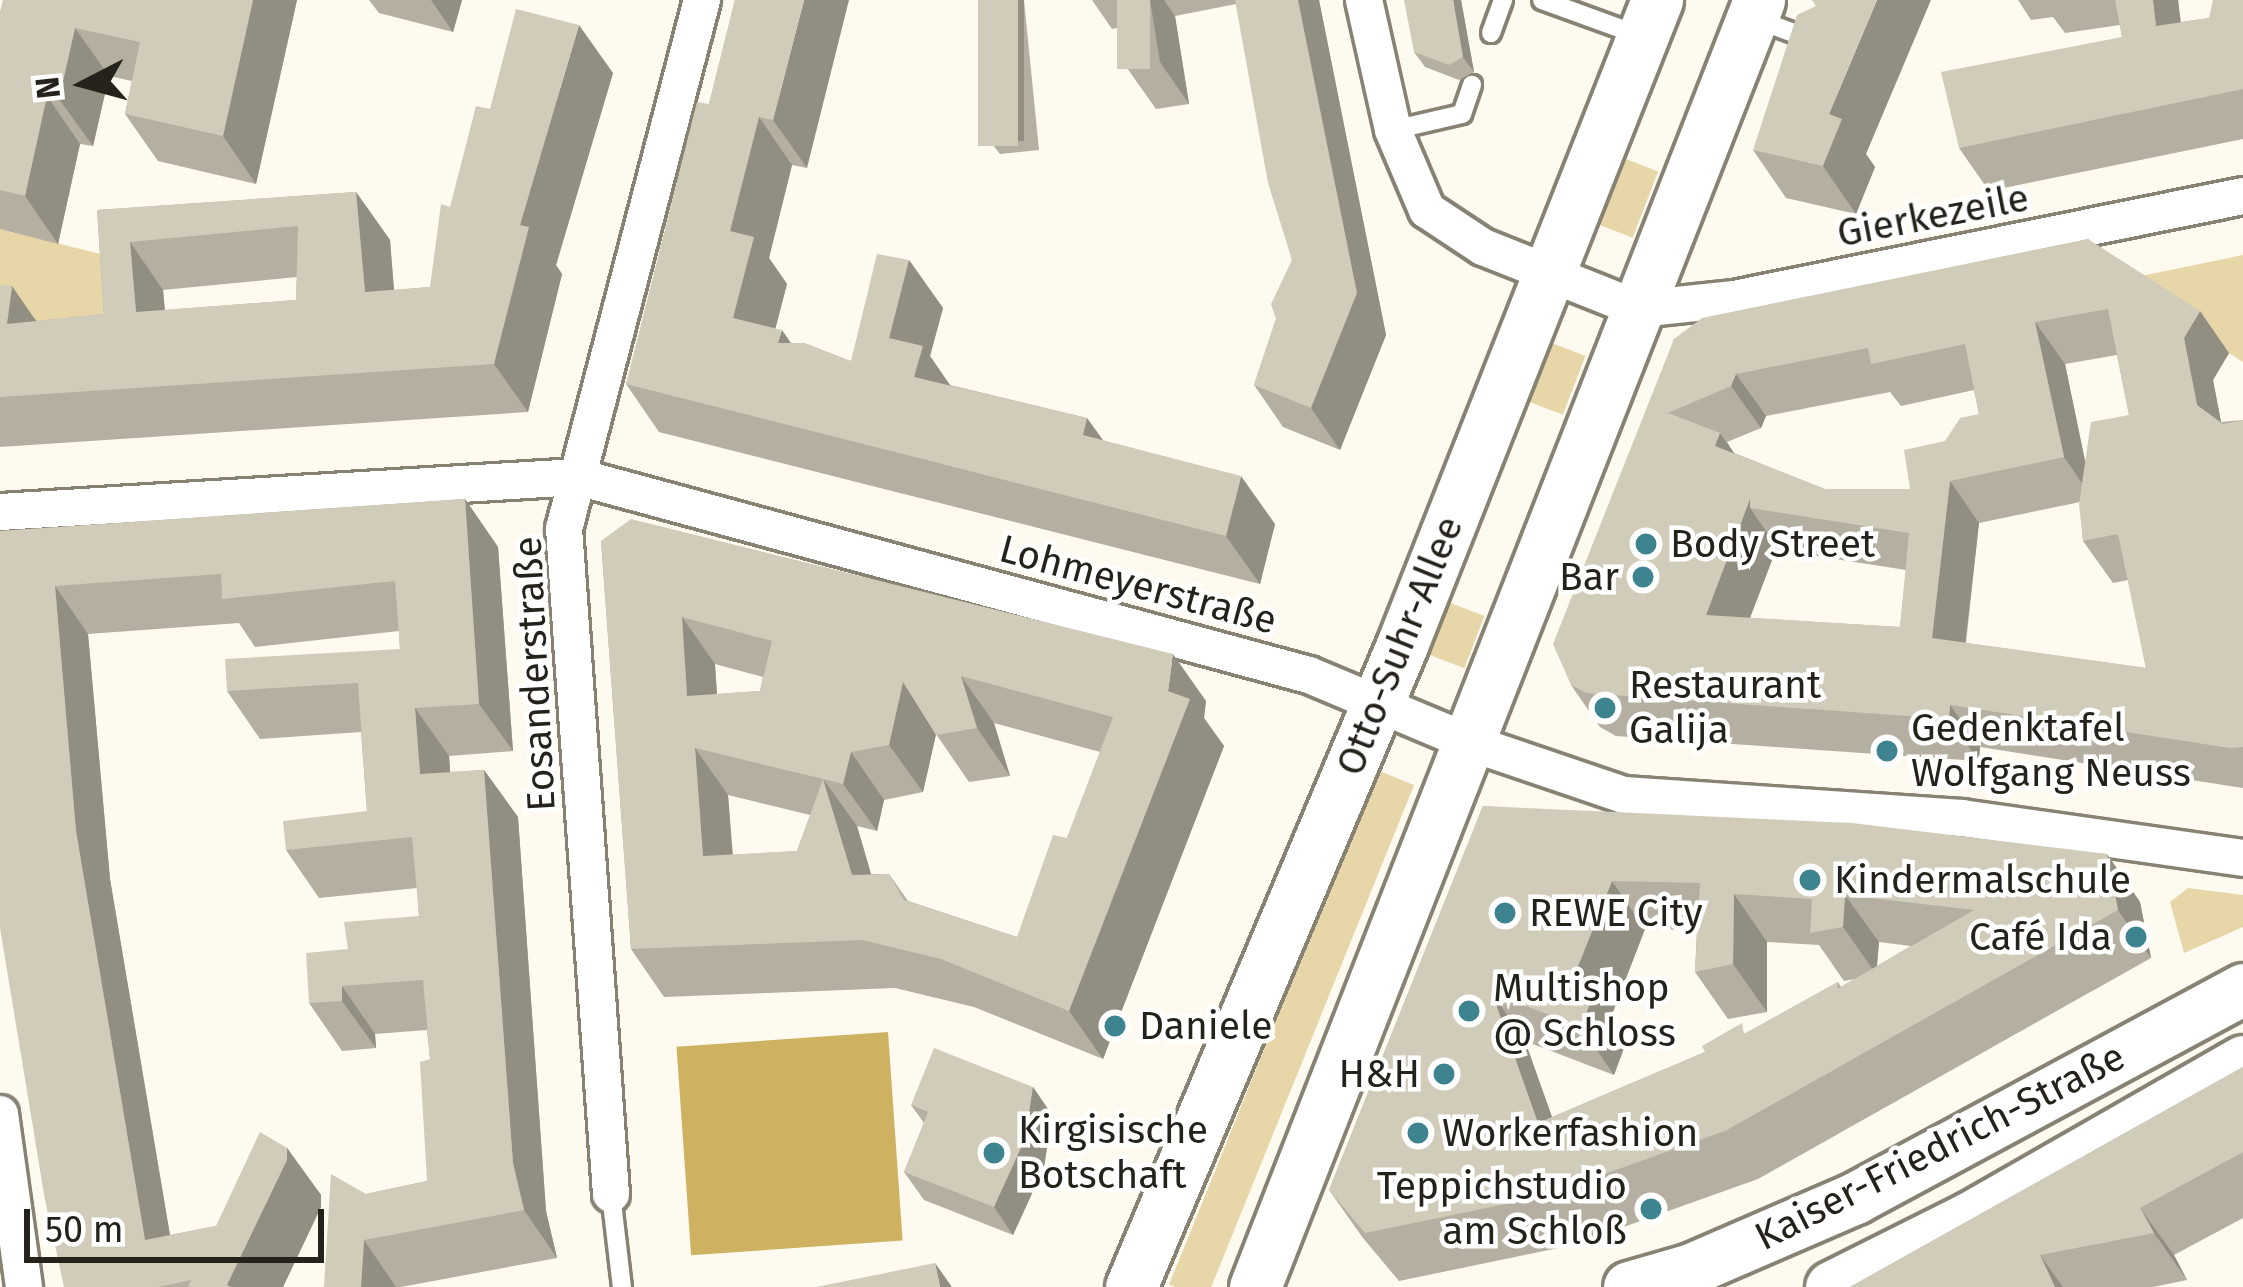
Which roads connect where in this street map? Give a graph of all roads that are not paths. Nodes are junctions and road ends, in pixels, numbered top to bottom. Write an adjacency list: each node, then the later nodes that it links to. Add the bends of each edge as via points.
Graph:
1 (702, 0): 14 (street, Eosanderstraße)
2 (1364, 0): 10 (street)
3 (1503, 0): 7 (lane)
4 (1542, 0): 6 (lane)
5 (1755, 9): 8 (lane); 13 (main road)
6 (1650, 18): 12 (main road, Otto-Suhr-Allee)
7 (1491, 33)
8 (1836, 50)
9 (1472, 85): 10 (lane, via 1462,114)
10 (1394, 130): 12 (street, via 1426,210)
11 (2243, 196): 13 (street, Gierkezeile, via 1734,299)
12 (1550, 276): 13 (street); 16 (main road, Otto-Suhr-Allee)
13 (1639, 309): 17 (main road)
14 (578, 477): 15 (street, Lohmeyerstraße); 16 (street, Lohmeyerstraße, via 1310,675); 22 (street, Eosanderstraße, via 563,529)
15 (0, 512)
16 (1378, 704): 17 (street, Lohmeyerstraße); 25 (main road, Otto-Suhr-Allee)
17 (1471, 743): 18 (street, Lohmeyerstraße, via 1624,795 1962,818); 26 (main road)
18 (2243, 858)
19 (2243, 989): 27 (main road, Kaiser-Friedrich-Straße, via 1855,1198)
20 (2243, 1061): 28 (main road, Kaiser-Friedrich-Straße)
21 (0, 1114): 23 (street)
22 (611, 1194): 24 (lane, Eosanderstraße)
23 (24, 1287)
24 (622, 1287)
25 (1131, 1287)
26 (1255, 1287)
27 (1629, 1287)
28 (1831, 1287)

